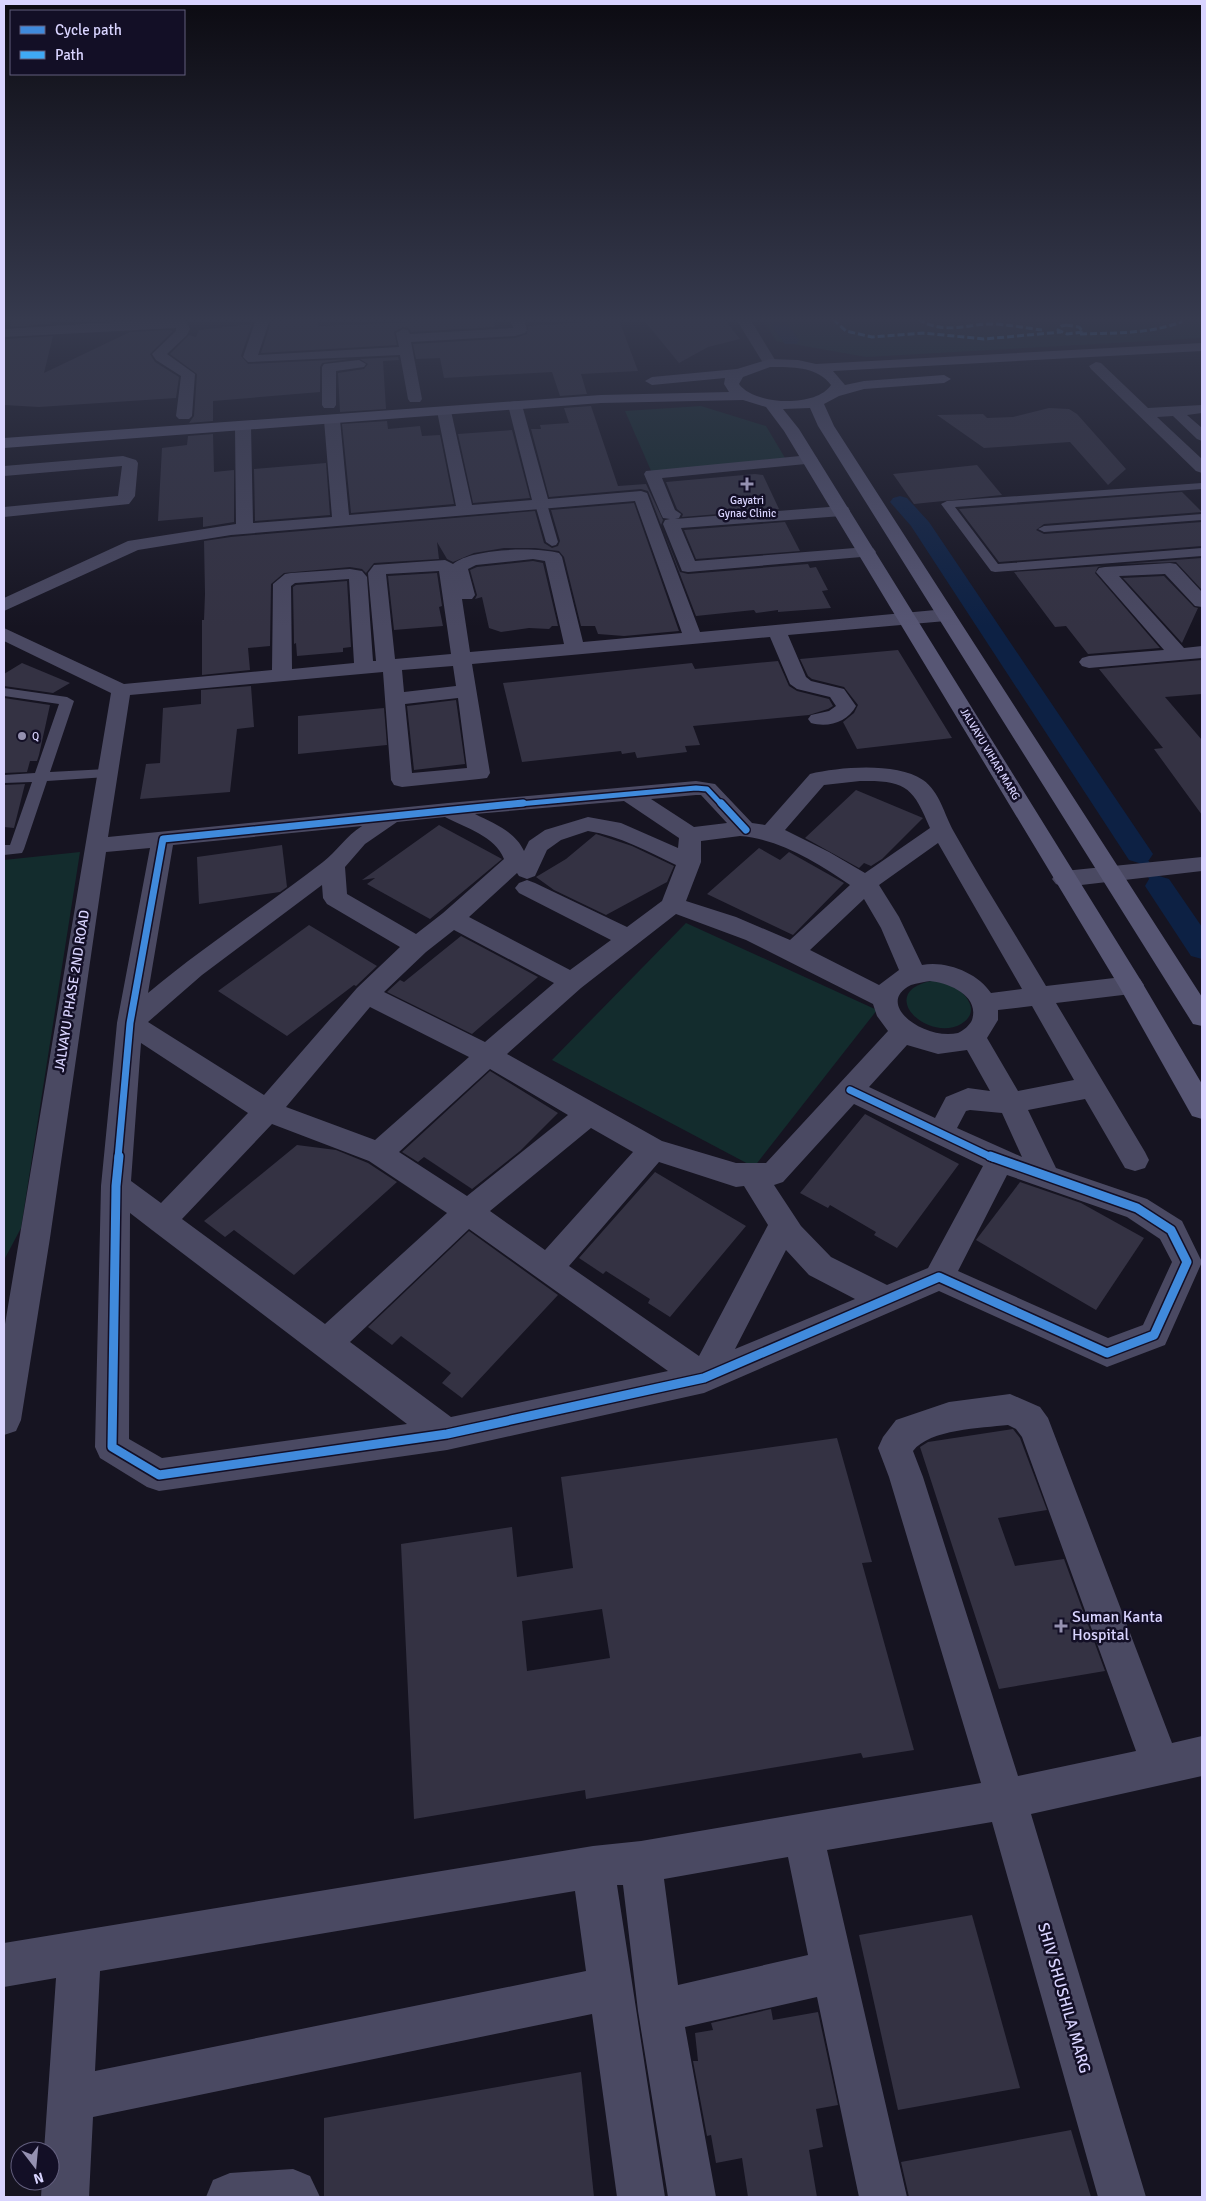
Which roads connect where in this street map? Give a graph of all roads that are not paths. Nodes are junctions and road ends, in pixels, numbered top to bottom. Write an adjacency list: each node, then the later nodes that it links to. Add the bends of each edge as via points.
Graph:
1 (98, 422): 11 (main road)
2 (272, 422): 10 (main road)
3 (332, 422): 27 (street)
4 (446, 422): 22 (street)
5 (519, 422): 23 (street)
6 (785, 422): 16 (main road, JALVAYU VIHAR MARG)
7 (824, 422): 36 (main road)
8 (1154, 422): 15 (street)
9 (1186, 422): 12 (street)
10 (243, 426): 13 (main road); 29 (street)
11 (4, 428)
12 (1202, 436)
13 (4, 443)
14 (1202, 444): 15 (street)
15 (1179, 446): 17 (street)
16 (810, 460): 24 (main road, JALVAYU VIHAR MARG); 24 (street, via 652,474 669,514)
17 (1202, 468)
18 (4, 471): 26 (street, via 130,463 127,496 123,500)
19 (1202, 486): 33 (lane, via 947,504 995,568)
20 (518, 489): 23 (street)
21 (480, 492): 22 (street)
22 (461, 493): 25 (street)
23 (538, 496): 25 (street); 31 (lane); 40 (street, via 641,496)
24 (839, 507): 32 (main road, JALVAYU VIHAR MARG); 32 (street, via 670,524 688,567)
25 (465, 511): 27 (street)
26 (4, 512)
27 (340, 514): 29 (street)
28 (1202, 517): 30 (lane)
29 (245, 522): 35 (street, via 134,544)
30 (1044, 529)
31 (552, 542)
32 (867, 552): 37 (main road, JALVAYU VIHAR MARG)
33 (1202, 552)
34 (1202, 602): 44 (street, via 1170,568 1105,572)
35 (4, 604)
36 (946, 615): 37 (street); 69 (main road)
37 (908, 619): 38 (street); 70 (main road, JALVAYU VIHAR MARG)
38 (777, 630): 40 (street); 53 (street, via 797,680 804,685 837,693 846,706 837,716)
39 (4, 634): 49 (street)
40 (693, 638): 41 (street)
41 (575, 649): 43 (street); 43 (street, via 555,562 553,558 533,554 474,560 460,568)
42 (1202, 652): 44 (street)
43 (467, 654): 45 (street); 45 (street, via 445,565 389,568 380,569 377,573); 50 (street)
44 (1179, 654): 46 (street)
45 (387, 662): 47 (street); 52 (street)
46 (1089, 662)
47 (364, 669): 48 (street); 48 (street, via 356,574 291,578 282,584)
48 (282, 676): 49 (street)
49 (121, 690): 54 (street, JALVAYU PHASE 2ND ROAD)
50 (466, 691): 52 (street); 52 (street, via 479,773 402,780)
51 (4, 692): 55 (lane, via 67,700)
52 (395, 699)
53 (818, 719)
54 (107, 773): 55 (lane); 64 (street, JALVAYU PHASE 2ND ROAD)
55 (40, 777): 56 (lane); 65 (lane, via 16,849)
56 (4, 779)
57 (627, 793): 58 (street); 61 (street, via 707,789); 62 (street)
58 (448, 810): 59 (street); 73 (street, via 497,834 510,846 516,861)
59 (392, 815): 63 (street); 68 (street, via 357,839)
60 (942, 830): 61 (street, via 925,794 910,781 885,775 818,780); 71 (street); 80 (street)
61 (758, 831): 62 (street); 71 (street, via 828,861)
62 (690, 835): 66 (street)
63 (163, 839): 64 (street); 85 (street)
64 (95, 846): 109 (street, JALVAYU PHASE 2ND ROAD)
65 (4, 850)
66 (689, 862): 72 (street); 74 (street, via 613,828 588,824 553,835 537,846 527,879)
67 (1202, 864): 69 (street)
68 (333, 866): 75 (street, via 335,898); 85 (street, via 193,969)
69 (1121, 873): 70 (street); 84 (main road)
70 (1064, 879): 78 (main road, JALVAYU VIHAR MARG)
71 (865, 884): 76 (street); 77 (street, via 892,922)
72 (672, 905): 74 (street); 76 (street, via 701,912)
73 (452, 919): 75 (street); 79 (street)
74 (628, 938): 79 (street)
75 (417, 946): 81 (street)
76 (792, 952): 83 (street)
77 (913, 973): 82 (street, via 947,974 963,981); 83 (street, via 889,988)
78 (1126, 978): 80 (street); 92 (main road, JALVAYU VIHAR MARG)
79 (572, 982): 88 (street)
80 (1035, 989): 82 (street); 89 (street)
81 (366, 994): 88 (street); 93 (street)
82 (980, 996): 87 (street, via 987,1012 986,1021)
83 (885, 999): 86 (street, via 892,1022)
84 (1202, 1017)
85 (130, 1022): 93 (street); 102 (street)
86 (903, 1032): 87 (street, via 931,1043 947,1044); 90 (street)
87 (973, 1036): 91 (street)
88 (488, 1055): 94 (street); 97 (street)
89 (1092, 1087): 91 (street); 98 (street)
90 (850, 1090): 95 (street); 100 (street, via 774,1174)
91 (1011, 1103): 95 (street, via 968,1099 956,1104); 101 (street)
92 (1202, 1108)
93 (267, 1111): 97 (street); 104 (street)
94 (589, 1114): 96 (street); 103 (street)
95 (941, 1133): 99 (street)
96 (653, 1149): 100 (street, via 736,1175); 106 (street)
97 (379, 1153): 103 (street)
98 (1135, 1160)
99 (1000, 1162): 101 (street); 107 (street)
100 (753, 1176): 105 (street)
101 (1045, 1176): 107 (street, via 1137,1208 1171,1230 1187,1262 1154,1335 1107,1353)
102 (116, 1186): 104 (street); 113 (street, via 112,1447 159,1475)
103 (468, 1212): 106 (street); 110 (street)
104 (162, 1222): 110 (street)
105 (784, 1224): 108 (street, via 820,1266); 111 (street)
106 (547, 1269): 111 (street)
107 (939, 1277): 108 (street)
108 (886, 1300): 111 (street)
109 (11, 1336): 112 (street, JALVAYU PHASE 2ND ROAD)
110 (327, 1344): 113 (street)
111 (704, 1378): 113 (street)
112 (4, 1420)
113 (447, 1434)
114 (1202, 1756): 115 (street)
115 (1161, 1765): 116 (street); 116 (street, SHIV SHUSHILA MARG, via 1036,1429 1028,1418 1010,1409 949,1416 908,1431 896,1448)
116 (1006, 1799): 117 (street); 132 (street, SHIV SHUSHILA MARG)
117 (803, 1833): 118 (street); 122 (street)
118 (641, 1862): 119 (street); 124 (street)
119 (593, 1867): 120 (street); 123 (street)
120 (79, 1952): 121 (street); 125 (street)
121 (4, 1965)
122 (834, 1971): 124 (street); 131 (street)
123 (611, 1988): 125 (street); 129 (street)
124 (660, 2011): 130 (street)
125 (70, 2099): 126 (street)
126 (65, 2197)
127 (230, 2197): 128 (street, via 293,2193)
128 (296, 2197)
129 (641, 2197)
130 (692, 2197)
131 (883, 2197)
132 (1122, 2197)

